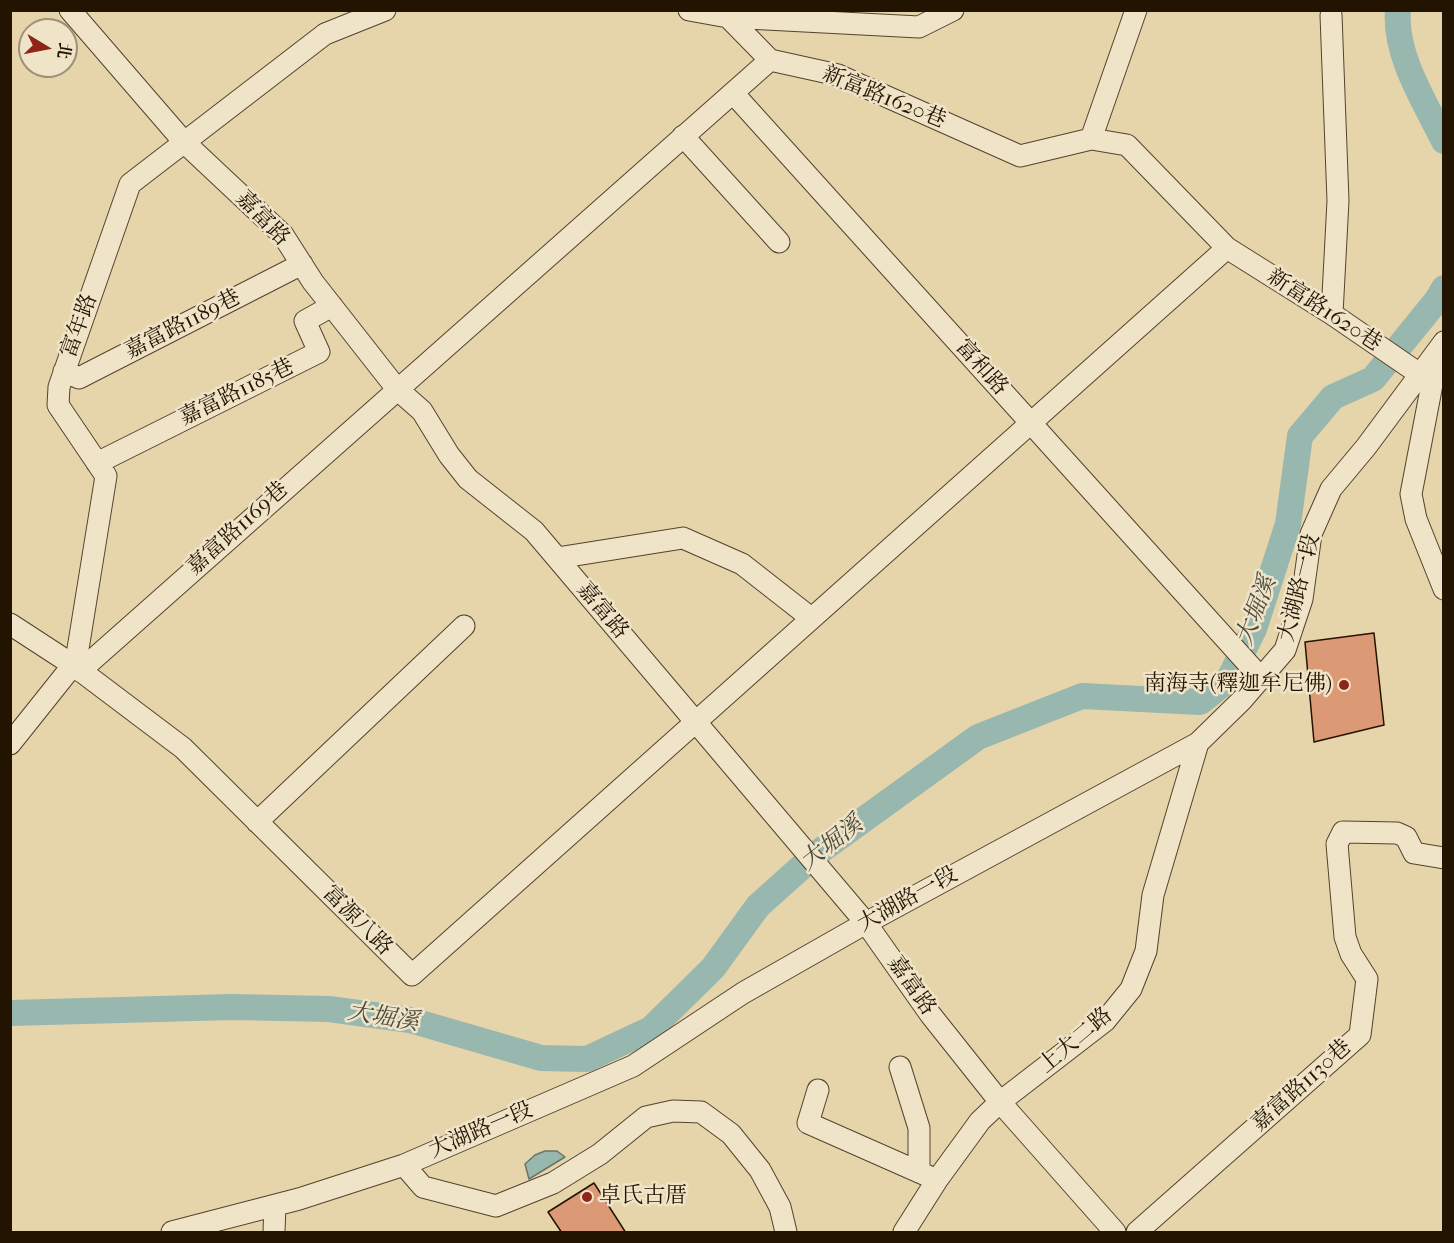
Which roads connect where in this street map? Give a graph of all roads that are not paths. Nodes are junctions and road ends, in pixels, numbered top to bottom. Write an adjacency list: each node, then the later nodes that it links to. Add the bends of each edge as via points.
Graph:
1 (70, 10): 12 (street, 嘉富路)
2 (385, 10): 12 (street, 富年路, via 325,34)
3 (689, 10): 7 (street)
4 (953, 10): 7 (street, via 919,27)
5 (1136, 10): 11 (street)
6 (1331, 15): 17 (street, via 1338,201)
7 (728, 17): 8 (street)
8 (770, 60): 9 (street, 嘉富路1169巷); 11 (street, 新富路1620巷, via 838,75 1020,156)
9 (733, 93): 10 (street, 嘉富路1169巷); 22 (street, 富和路)
10 (683, 136): 13 (street); 21 (street, 嘉富路1169巷)
11 (1091, 139): 14 (street, 新富路1620巷, via 1127,145)
12 (184, 142): 15 (street, 嘉富路, via 283,235); 19 (street, 富年路, via 130,184)
13 (779, 242)
14 (1227, 248): 17 (street, 新富路1620巷); 22 (street)
15 (302, 264): 16 (street, 嘉富路); 19 (street, 嘉富路1189巷, via 79,378)
16 (332, 306): 21 (street, 嘉富路); 23 (street, 嘉富路1185巷, via 305,321 319,352)
17 (1332, 314): 20 (street, 新富路1620巷)
18 (1441, 347): 20 (street, 大湖路一段); 25 (street, via 1411,494 1416,519)
19 (64, 371): 23 (street, 富年路, via 58,405)
20 (1420, 375): 30 (street, 大湖路一段, via 1331,489 1311,534 1302,599 1285,650)
21 (397, 389): 24 (street, 嘉富路, via 422,411 468,479 534,531); 29 (street, 嘉富路1169巷)
22 (1030, 423): 26 (street); 30 (street, 富和路)
23 (97, 463): 29 (street, 富年路, via 106,476)
24 (557, 558): 26 (street, via 683,538 742,564); 31 (street, 嘉富路)
25 (1443, 589)
26 (811, 618): 31 (street)
27 (10, 624): 29 (street, 富源八路)
28 (464, 626): 34 (street)
29 (77, 668): 33 (street, 富年路); 34 (street, 富源八路, via 183,748)
30 (1257, 674): 32 (street, 大湖路一段)
31 (696, 721): 34 (street, 富源八路, via 412,975); 36 (street, 嘉富路)
32 (1198, 743): 36 (street, 大湖路一段); 39 (street, 上大二路, via 1153,895 1146,951 1131,989 1105,1021)
33 (10, 744)
34 (257, 822)
35 (1443, 858): 48 (street, 嘉富路1130巷, via 1414,853 1406,837 1397,833 1340,835 1337,844 1345,937 1367,979 1360,1035)
36 (866, 923): 39 (street, 嘉富路, via 930,1014); 40 (street, 大湖路一段, via 743,993 633,1066)
37 (900, 1067): 41 (street, via 919,1128)
38 (818, 1090): 41 (street, via 808,1123)
39 (1000, 1102): 41 (street, 上大二路); 47 (street, 嘉富路)
40 (404, 1165): 42 (street, 大湖路一段); 45 (street, via 423,1188 496,1206 553,1183 600,1154 646,1117 673,1111 701,1112 731,1134 760,1170 780,1207)
41 (928, 1176): 46 (street, 上大二路)
42 (275, 1206): 43 (street, 大湖路一段); 44 (street)
43 (172, 1233)
44 (274, 1233)
45 (786, 1233)
46 (904, 1233)
47 (1115, 1233)
48 (1137, 1233)

